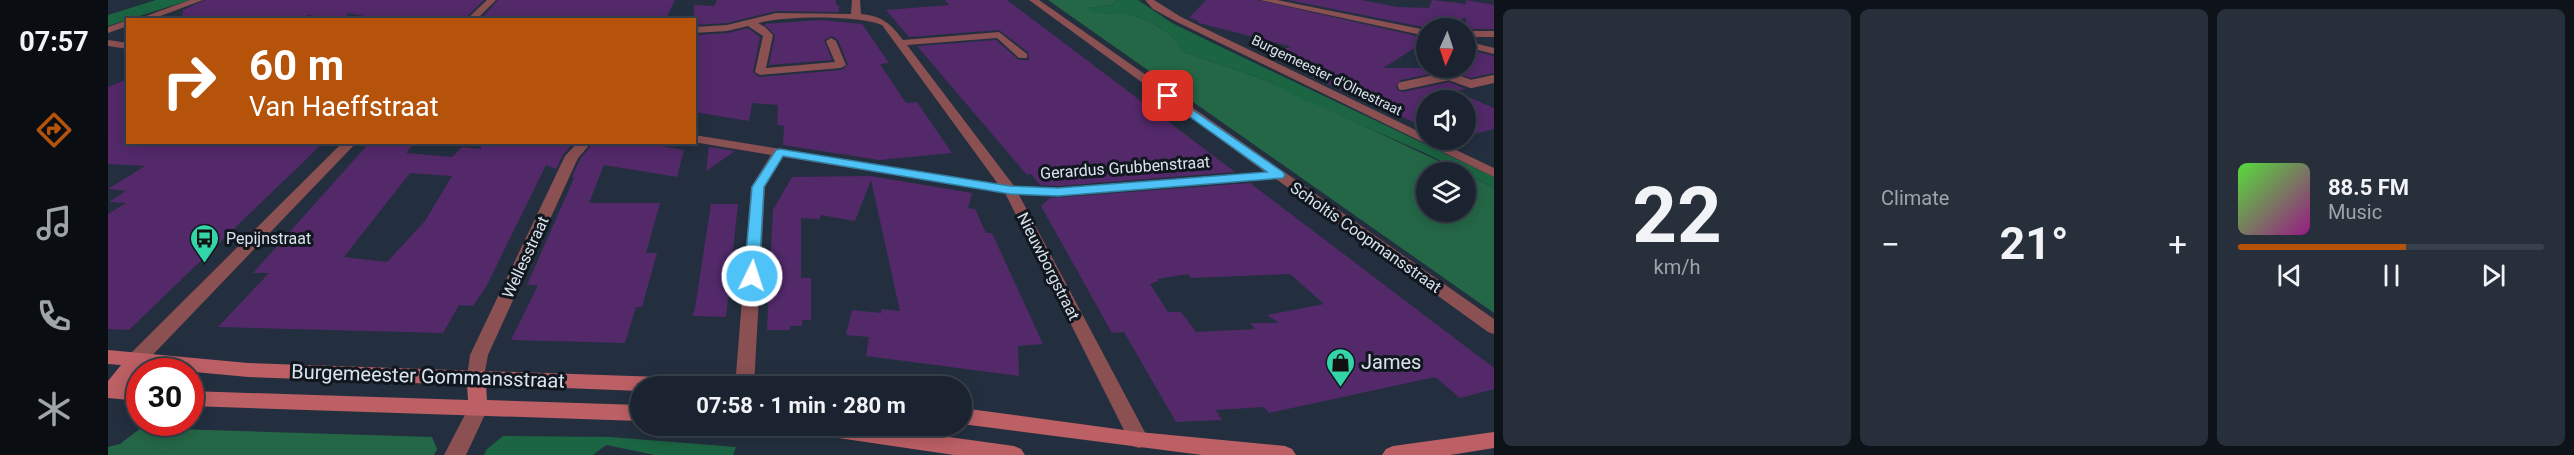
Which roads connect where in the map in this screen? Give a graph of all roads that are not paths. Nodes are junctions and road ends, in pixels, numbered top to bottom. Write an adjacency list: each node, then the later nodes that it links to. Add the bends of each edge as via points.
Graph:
1 (198, 0): 8 (street)
2 (492, 0): 9 (street)
3 (856, 0): 7 (street)
4 (1033, 0): 31 (street, Scholtis Coopmansstraat)
5 (1149, 0): 30 (street, Burgemeester d'Olnestraat, via 1178,19)
6 (1264, 0): 14 (street)
7 (856, 17): 10 (street, Nieuwborgstraat, via 776,16); 19 (street, Nieuwborgstraat, via 885,23)
8 (145, 18)
9 (472, 18)
10 (747, 22): 13 (street, Nieuwborgstraat); 17 (street, via 768,35 760,72 842,65)
11 (126, 24): 12 (street)
12 (108, 30)
13 (696, 30)
14 (1416, 31)
15 (1476, 34): 16 (street)
16 (1494, 34)
17 (831, 41)
18 (108, 43): 20 (street)
19 (900, 44): 23 (street, via 999,35); 32 (street, Nieuwborgstraat)
20 (126, 46)
21 (1476, 46): 22 (street)
22 (1494, 51)
23 (1023, 56)
24 (1494, 79): 25 (lane, via 1471,84 1449,76)
25 (1402, 86)
26 (696, 138): 29 (street, Gerardus Grubbenstraat)
27 (349, 144): 35 (street)
28 (584, 144): 40 (street, Wellesstraat, via 572,156 479,355)
29 (780, 152): 32 (street, Gerardus Grubbenstraat); 39 (street, via 758,187)
30 (1494, 173)
31 (1279, 175): 32 (street, Gerardus Grubbenstraat, via 1058,192); 33 (street, Scholtis Coopmansstraat)
32 (1010, 190): 49 (street, Nieuwborgstraat)
33 (1494, 328)
34 (108, 357): 36 (street, Burgemeester Gommansstraat)
35 (138, 358)
36 (126, 359)
37 (204, 366): 40 (street, Burgemeester Gommansstraat)
38 (126, 372): 42 (street)
39 (747, 376)
40 (476, 377): 41 (street, Burgemeester Gommansstraat); 45 (street)
41 (630, 383)
42 (109, 392): 43 (street)
43 (126, 393)
44 (204, 398): 45 (street, Burgemeester Gommansstraat)
45 (478, 408): 46 (street, Burgemeester Gommansstraat); 51 (street)
46 (630, 413)
47 (972, 417): 49 (street)
48 (881, 436): 52 (street)
49 (1139, 440): 53 (street)
50 (1494, 440): 54 (street)
51 (455, 455)
52 (1014, 455)
53 (1285, 455)
54 (1392, 455)

